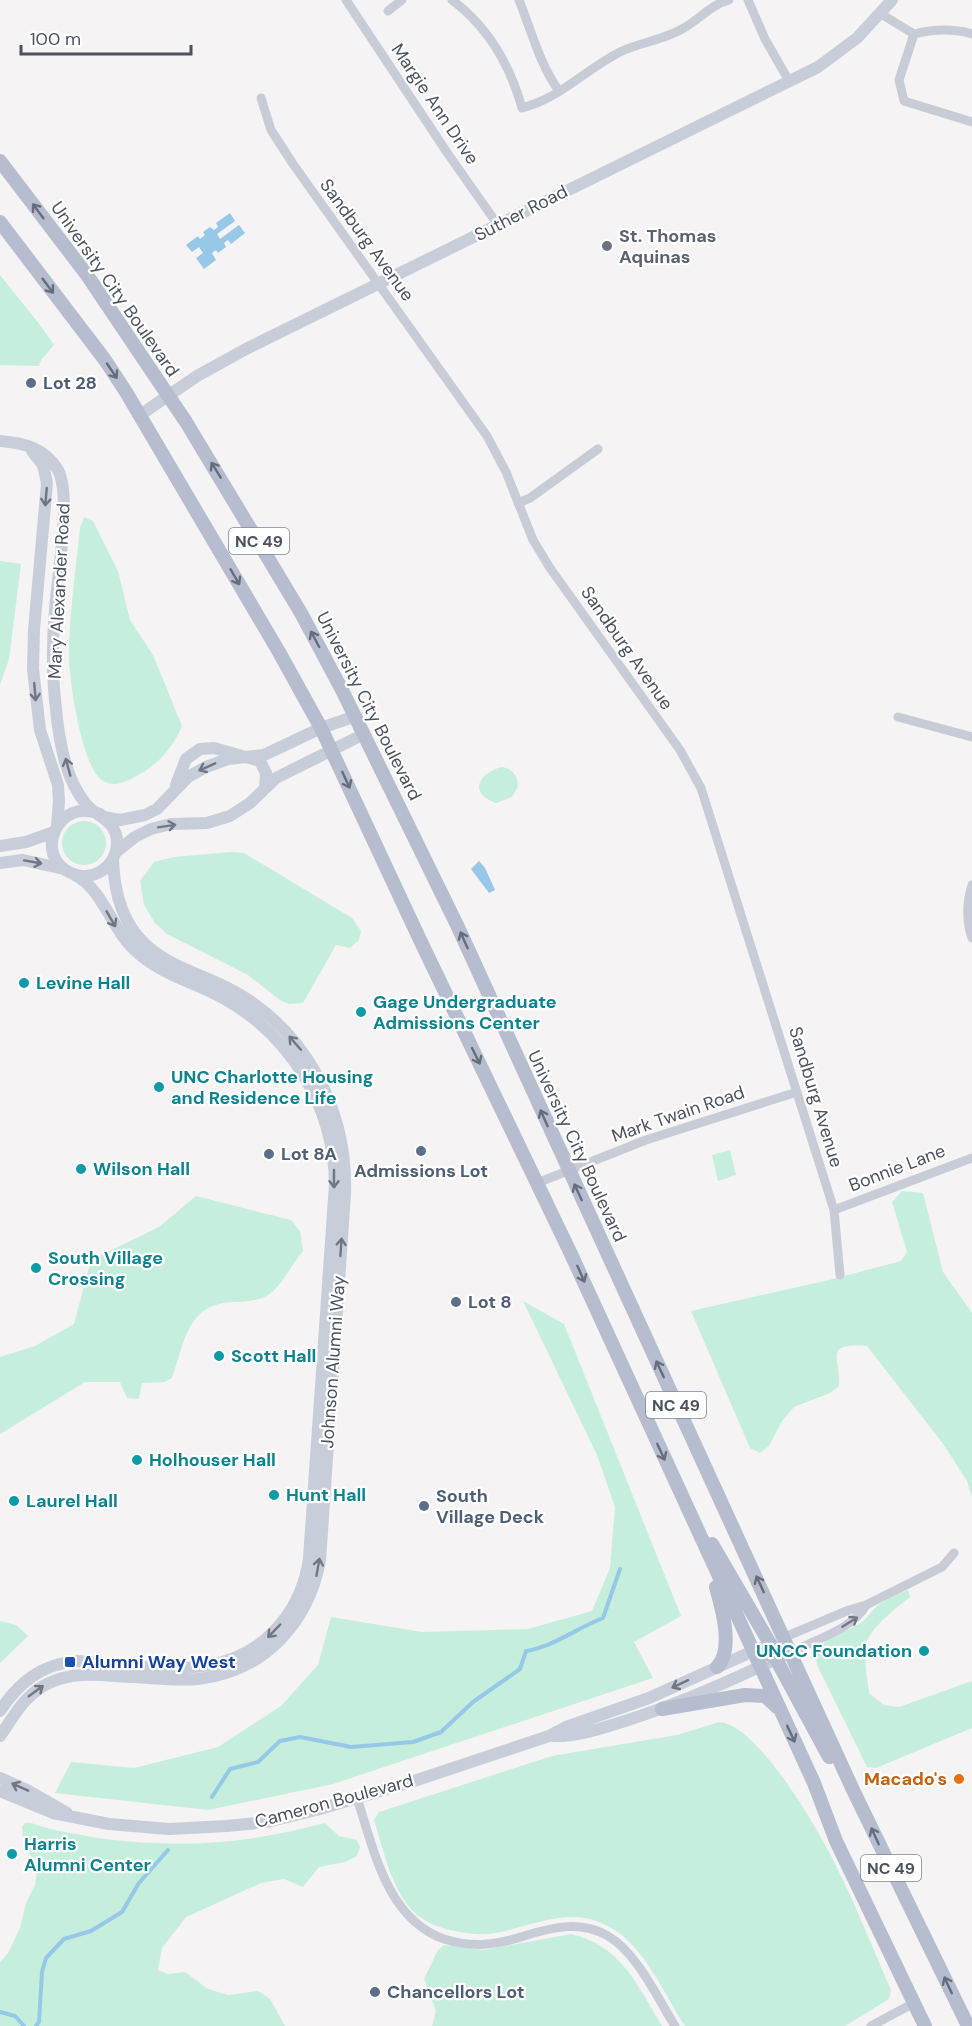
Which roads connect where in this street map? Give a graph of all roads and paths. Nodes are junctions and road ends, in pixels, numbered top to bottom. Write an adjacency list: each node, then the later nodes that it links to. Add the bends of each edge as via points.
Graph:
1 (346, 0): 18 (street, Margie Ann Drive)
2 (402, 0): 8 (street)
3 (452, 0): 13 (street, via 492,40 513,80 522,108)
4 (519, 0): 13 (street, via 552,81)
5 (729, 0): 13 (street, via 685,28 622,51)
6 (892, 0): 9 (street, Suther Road)
7 (747, 1): 12 (street)
8 (388, 11)
9 (881, 14): 10 (street); 12 (street, Suther Road, via 832,58)
10 (914, 34): 11 (street, via 947,29); 15 (street, via 900,80 904,101)
11 (972, 34)
12 (789, 81): 18 (street, Suther Road)
13 (560, 91)
14 (261, 98): 19 (street, Sandburg Avenue, via 271,130)
15 (972, 122)
16 (0, 161): 20 (main road, University City Boulevard / NC 49, one-way to 16, via 87,275)
17 (0, 222): 21 (main road, NC 49, one-way to 21, via 105,360)
18 (498, 225): 19 (street, Suther Road)
19 (379, 285): 20 (street, Suther Road, via 246,349); 25 (street, Sandburg Avenue, via 487,436)
20 (168, 396): 21 (street, Suther Road); 28 (main road, University City Boulevard / NC 49, one-way to 20, via 251,527)
21 (140, 415): 30 (main road, NC 49, one-way to 30)
22 (0, 441): 23 (street, Mary Alexander Road)
23 (26, 446): 26 (street, Mary Alexander Road, one-way to 26, via 41,462 47,478); 27 (street, Mary Alexander Road, via 47,455 63,482)
24 (598, 449): 25 (street)
25 (518, 503): 45 (street, Sandburg Avenue, via 550,568 680,750 701,788)
26 (42, 545): 27 (street); 38 (street, Mary Alexander Road, one-way to 38, via 34,679 40,730 58,785)
27 (61, 547): 37 (street, Mary Alexander Road, one-way to 27, via 85,803 72,782 58,727 53,643)
28 (356, 716): 30 (street); 31 (main road, University City Boulevard / NC 49)
29 (898, 717): 32 (street)
30 (321, 728): 33 (main road, NC 49); 34 (street, via 275,751)
31 (364, 734): 33 (street); 47 (main road, University City Boulevard / NC 49, one-way to 31, via 457,925)
32 (972, 737)
33 (331, 751): 35 (street, via 276,778); 48 (main road, NC 49, one-way to 48)
34 (248, 757): 35 (street, via 264,766); 36 (street, one-way to 36, via 206,767); 36 (street, via 214,748 196,751 186,759)
35 (265, 788): 40 (street, one-way to 35, via 142,833 158,827 225,818)
36 (172, 792): 37 (street, via 145,815 120,820)
37 (101, 815): 38 (street, via 77,811); 40 (street, via 115,831)
38 (55, 829): 39 (street, via 26,843); 42 (street, via 53,853)
39 (0, 846)
40 (115, 856): 42 (street, via 97,874); 65 (street, Johnson Alumni Way, one-way to 40, via 28,1698 42,1686 62,1678 87,1675 192,1680 218,1676 250,1663 271,1649 295,1623 310,1596 320,1561 345,1194 339,1129 313,1067 274,1021 245,998 164,958 140,939 118,898)
41 (0, 863): 42 (street, one-way to 42, via 23,860)
42 (70, 872): 64 (street, Johnson Alumni Way, one-way to 64, via 94,890 119,934 138,954 235,1005 269,1032 301,1070 324,1118 335,1184 309,1558 301,1589 289,1613 269,1637 241,1656 213,1666 186,1669 61,1663 26,1680)
43 (972, 885): 44 (street, via 967,910)
44 (972, 939)
45 (797, 1092): 47 (street, Mark Twain Road, via 646,1140); 49 (street, Sandburg Avenue)
46 (972, 1158): 49 (street, Bonnie Lane)
47 (568, 1171): 48 (street, Mark Twain Road); 55 (main road, University City Boulevard / NC 49, one-way to 47)
48 (537, 1183): 51 (main road, NC 49, one-way to 51)
49 (834, 1210): 50 (street, Sandburg Avenue)
50 (840, 1275)
51 (677, 1486): 52 (main road, NC 49); 56 (main road)
52 (705, 1548): 57 (main road, NC 49); 61 (main road, via 725,1631 724,1655)
53 (954, 1553): 54 (street, via 942,1567)
54 (866, 1605): 55 (street); 58 (street, one-way to 54, via 852,1622)
55 (784, 1637): 56 (street, Cameron Boulevard); 58 (main road, University City Boulevard / NC 49)
56 (770, 1644): 57 (street, Cameron Boulevard); 58 (main road, via 778,1652)
57 (753, 1651): 59 (main road, via 766,1651); 60 (main road, NC 49); 61 (street, Cameron Boulevard)
58 (791, 1652): 59 (street, Cameron Boulevard); 68 (main road, University City Boulevard / NC 49)
59 (776, 1659): 60 (street, Cameron Boulevard); 68 (main road, via 833,1765)
60 (759, 1666): 62 (street, Cameron Boulevard); 63 (main road, NC 49)
61 (717, 1667): 66 (street, Cameron Boulevard, one-way to 66)
62 (662, 1709): 63 (main road, via 757,1695 771,1699); 66 (street, Cameron Boulevard, via 579,1734)
63 (779, 1709): 72 (main road, NC 49, one-way to 72, via 836,1841)
64 (0, 1711)
65 (0, 1736)
66 (549, 1736): 70 (street, Cameron Boulevard)
67 (0, 1778): 71 (street, Cameron Boulevard, one-way to 67)
68 (853, 1790): 76 (main road, University City Boulevard / NC 49, one-way to 68)
69 (0, 1791): 71 (street, Cameron Boulevard)
70 (357, 1798): 71 (street, Cameron Boulevard, via 284,1818 207,1828 142,1827); 73 (street, via 392,1894 421,1928 449,1940 487,1945 554,1928 593,1929 624,1948)
71 (76, 1818)
72 (914, 2002): 74 (street); 75 (main road, NC 49)
73 (675, 2026)
74 (871, 2026)
75 (925, 2026)
76 (968, 2026)

